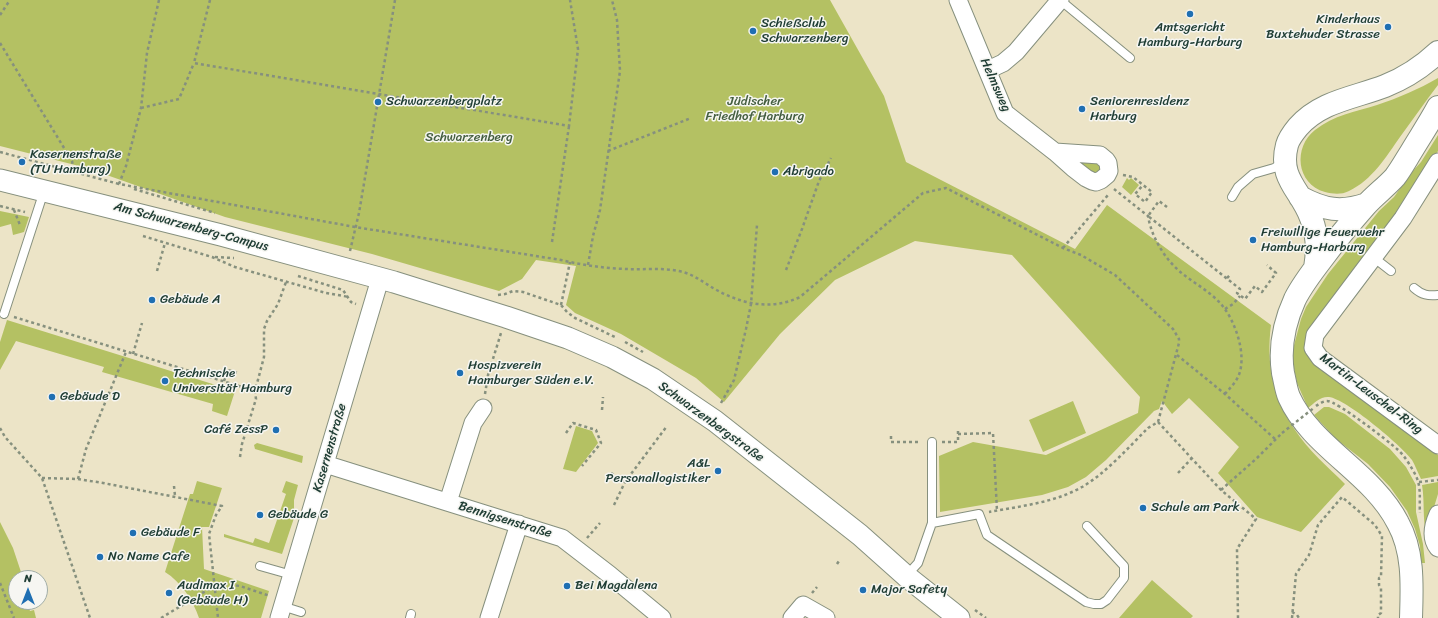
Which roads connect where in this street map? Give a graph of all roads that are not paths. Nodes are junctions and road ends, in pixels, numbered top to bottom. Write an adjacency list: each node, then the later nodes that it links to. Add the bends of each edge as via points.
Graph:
1 (958, 0): 5 (street, Helmsweg)
2 (1060, 0): 4 (lane); 5 (street, via 1016,52 1003,63)
3 (1438, 52): 8 (main road, via 1399,80 1328,105 1309,117 1291,137)
4 (1130, 58)
5 (988, 70): 7 (street, Helmsweg, via 1005,113)
6 (1438, 107): 14 (main road, via 1402,167 1387,186)
7 (1055, 152)
8 (1286, 162): 12 (lane, via 1253,174 1238,187); 13 (main road, via 1287,176)
9 (1438, 162): 17 (street, Martin-Leuschel-Ring, via 1403,218)
10 (0, 180): 11 (street, Am Schwarzenberg-Campus)
11 (44, 190): 20 (street, Am Schwarzenberg-Campus); 23 (lane)
12 (1232, 197)
13 (1300, 197): 15 (main road); 18 (main road, via 1311,218 1317,240)
14 (1367, 204): 15 (main road, via 1354,208); 16 (main road)
15 (1329, 209): 16 (main road, via 1341,222)
16 (1341, 234): 18 (main road)
17 (1373, 257): 19 (lane); 26 (street, Martin-Leuschel-Ring, via 1315,335 1313,348 1320,358)
18 (1315, 268): 44 (main road, via 1296,298 1286,322 1282,346 1285,380 1292,401 1309,426 1378,492 1392,512 1404,538 1411,566)
19 (1391, 271)
20 (380, 278): 27 (street, Kasernenstraße); 36 (street, Schwarzenbergstraße, via 574,341 653,379 715,421 860,535)
21 (1414, 288): 22 (lane, via 1428,296)
22 (1438, 295)
23 (4, 314)
24 (483, 408): 28 (street, via 472,422)
25 (932, 442): 30 (lane)
26 (1438, 445)
27 (324, 464): 28 (street, Bennigsenstraße); 35 (street, Kasernenstraße)
28 (448, 502): 31 (street, Bennigsenstraße)
29 (1438, 514): 33 (street, via 1433,530)
30 (932, 523): 32 (lane, via 979,514 987,535 1086,602 1101,604 1124,578 1124,566); 36 (lane, via 918,563)
31 (518, 524): 39 (street); 40 (street, Bennigsenstraße, via 562,538)
32 (1087, 526)
33 (1436, 544)
34 (260, 566): 35 (lane)
35 (292, 575): 37 (street, Kasernenstraße)
36 (906, 576): 43 (street, Schwarzenbergstraße)
37 (277, 607): 38 (lane)
38 (301, 612)
39 (489, 618)
40 (662, 618)
41 (792, 618): 42 (street, via 803,605)
42 (826, 618)
43 (959, 618)
44 (1411, 618)

